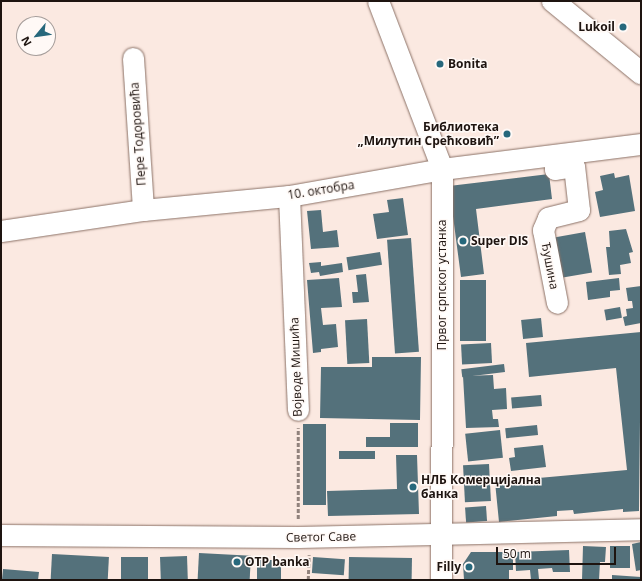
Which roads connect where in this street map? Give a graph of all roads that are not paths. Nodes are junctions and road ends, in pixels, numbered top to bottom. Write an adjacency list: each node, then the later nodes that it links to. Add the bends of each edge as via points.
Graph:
1 (378, 1): 7 (street, Првог српског устанка)
2 (553, 1): 4 (main road)
3 (133, 58): 9 (street, Пере Тодоровића)
4 (641, 73)
5 (641, 144): 6 (street, 10. октобра)
6 (555, 155): 7 (street, 10. октобра); 11 (street, Ђушина, via 555,168 574,166 579,210 548,218 543,230)
7 (442, 169): 8 (street, 10. октобра); 15 (street, Првог српског устанка)
8 (288, 196): 9 (street, 10. октобра); 12 (street, Војводе Мишића)
9 (143, 210): 10 (street, 10. октобра)
10 (1, 231)
11 (557, 303)
12 (298, 410)
13 (641, 529): 15 (street, Светог Саве)
14 (1, 535): 15 (street, Светог Саве)
15 (442, 535): 16 (street, Првог српског устанка)
16 (441, 580)

